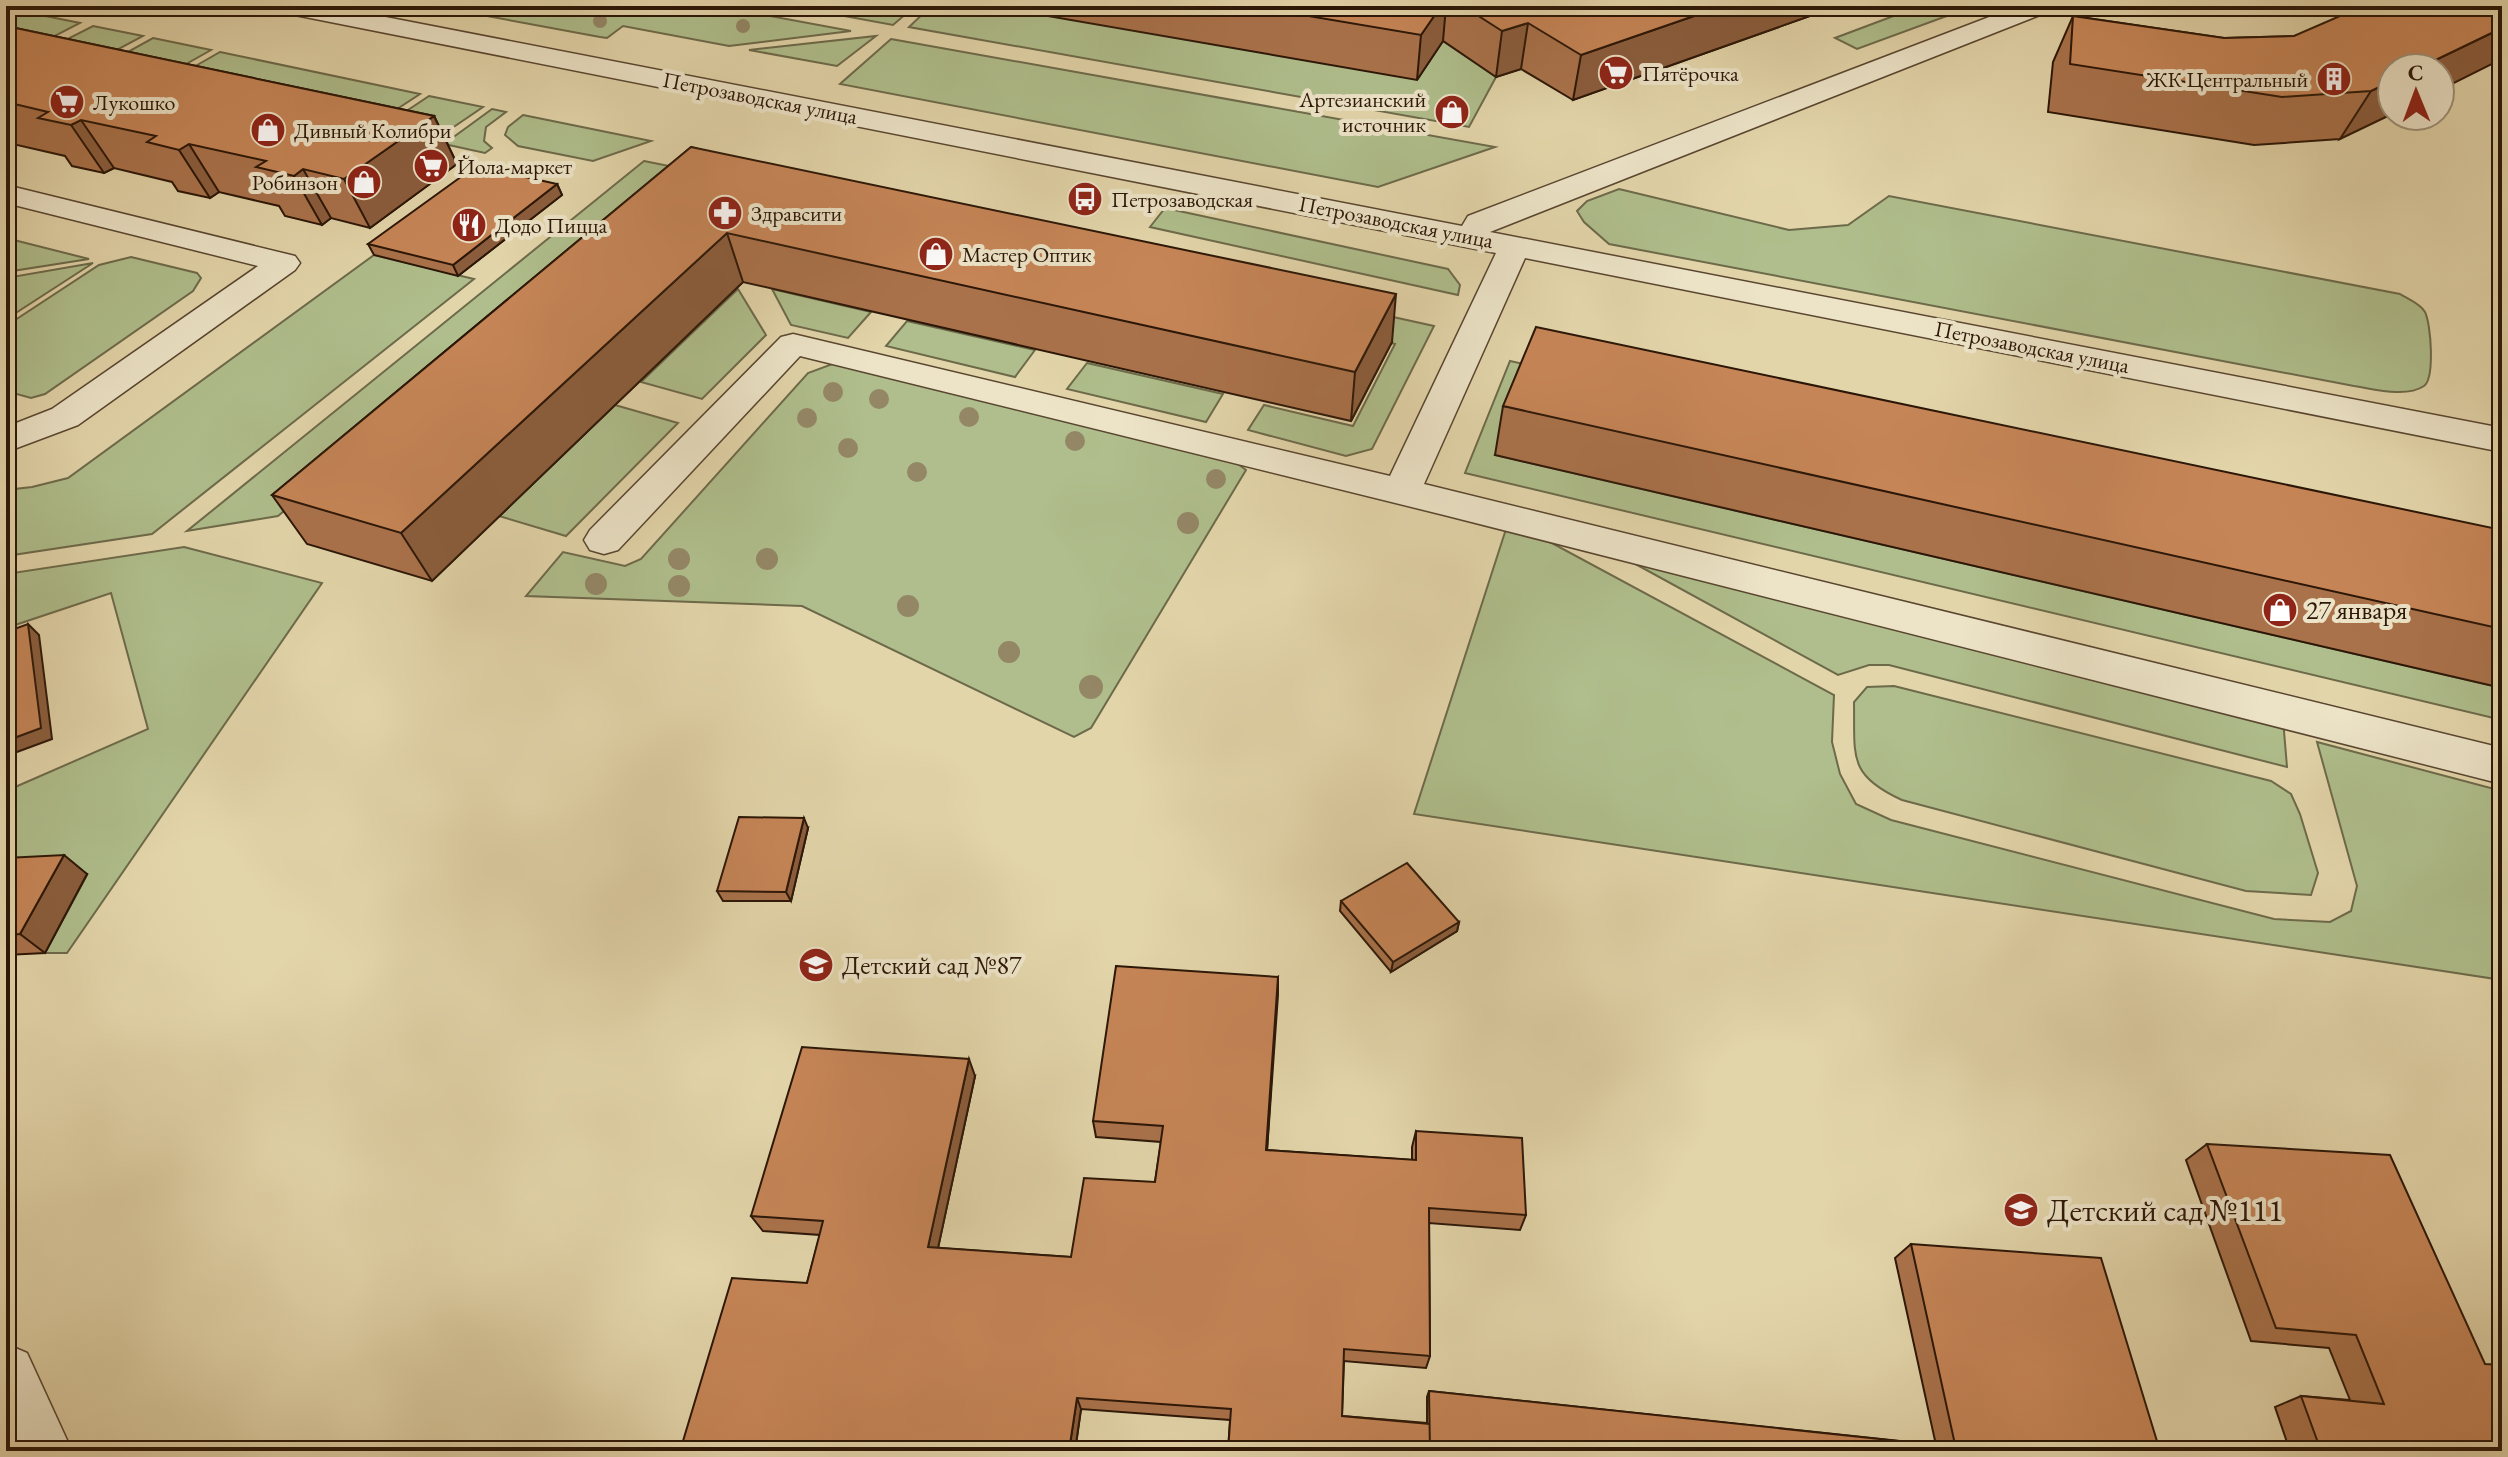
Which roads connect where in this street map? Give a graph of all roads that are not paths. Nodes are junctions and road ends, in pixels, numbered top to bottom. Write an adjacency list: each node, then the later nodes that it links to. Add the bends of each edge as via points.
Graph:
1 (290, 6): 4 (street, Петрозаводская улица)
2 (2041, 6): 4 (street, via 1479,223)
3 (6, 194): 6 (street, via 284,263 65,417)
4 (1472, 237): 5 (street, Петрозаводская улица)
5 (1515, 246): 7 (street, Петрозаводская улица); 8 (street)
6 (6, 440)
7 (2502, 440)
8 (1402, 491): 9 (street, via 793,344); 10 (street)
9 (604, 540)
10 (2502, 766)

